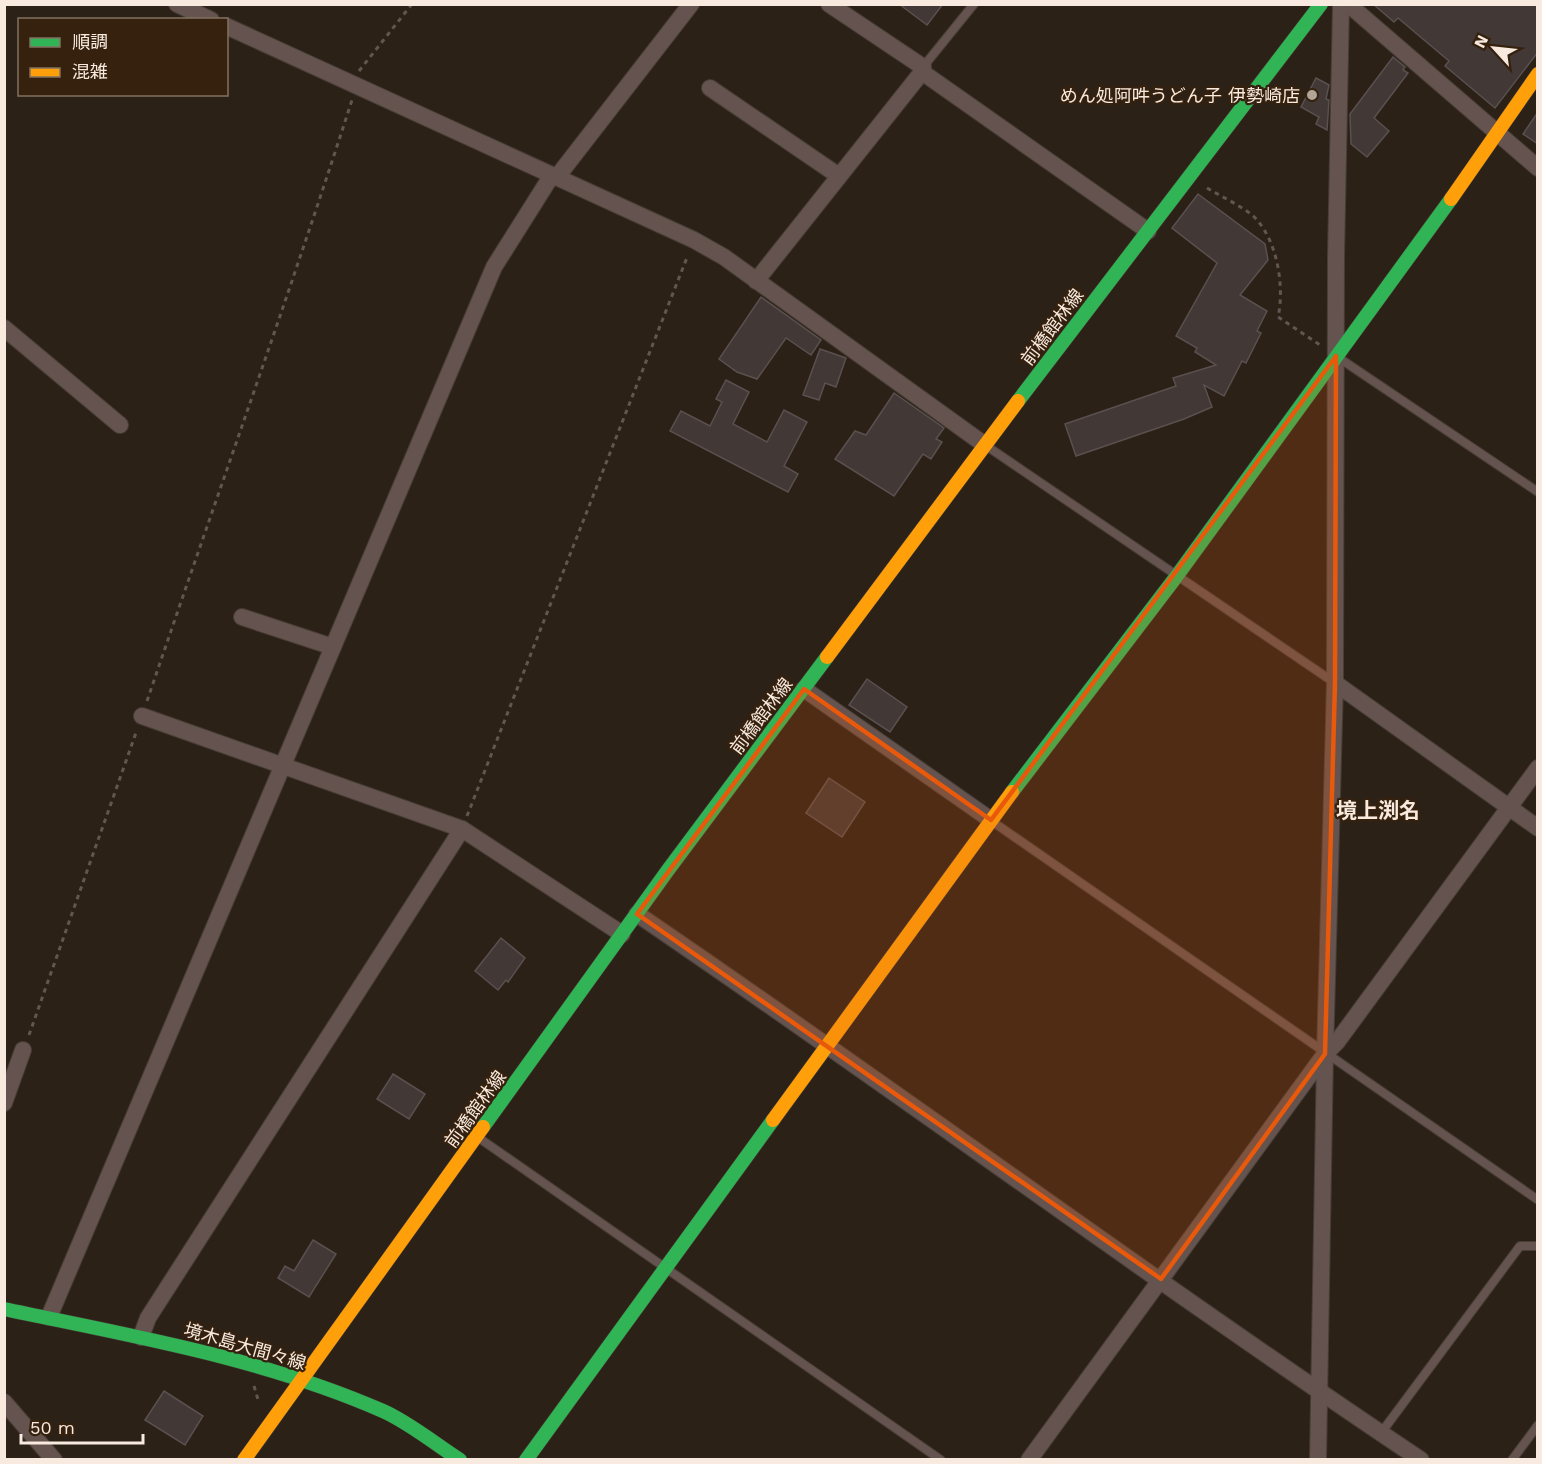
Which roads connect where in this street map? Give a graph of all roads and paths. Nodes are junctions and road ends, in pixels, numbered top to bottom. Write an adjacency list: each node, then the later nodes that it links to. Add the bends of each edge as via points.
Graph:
1 (177, 4): 9 (street)
2 (412, 4): 13 (path)
3 (691, 4): 17 (street)
4 (829, 4): 11 (street)
5 (974, 4): 11 (lane)
6 (1322, 4): 19 (main road, 前橋館林線)
7 (1341, 4): 24 (street)
8 (1348, 4): 15 (street)
9 (207, 18)
10 (228, 27): 13 (street)
11 (923, 70): 18 (street); 20 (street)
12 (1538, 75): 15 (main road)
13 (354, 83): 17 (street); 33 (path, via 283,311)
14 (710, 88): 18 (street)
15 (1495, 134): 16 (street); 24 (main road, via 1491,146)
16 (1538, 168)
17 (554, 176): 21 (street); 30 (street, via 494,267)
18 (839, 177): 22 (street)
19 (1189, 177): 20 (main road, 前橋館林線); 24 (path, via 1242,207 1265,231 1280,286 1278,316)
20 (1148, 231): 26 (main road, 前橋館林線)
21 (694, 240): 22 (street); 39 (path)
22 (756, 281): 26 (street)
23 (4, 328): 25 (street)
24 (1336, 356): 27 (lane); 28 (main road); 31 (street)
25 (120, 425)
26 (985, 445): 28 (lane); 32 (main road, 前橋館林線)
27 (1538, 492)
28 (1176, 577): 31 (lane); 37 (main road)
29 (242, 617): 30 (street)
30 (333, 647): 34 (street)
31 (1335, 683): 36 (street); 44 (street)
32 (804, 688): 37 (street); 40 (main road, 前橋館林線)
33 (142, 716): 34 (street); 43 (path)
34 (283, 767): 39 (street); 52 (street)
35 (1538, 768): 36 (street)
36 (1508, 807): 38 (street); 44 (street)
37 (991, 820): 42 (main road); 44 (lane)
38 (1538, 828)
39 (462, 830): 41 (street); 53 (street, via 148,1318)
40 (637, 914): 41 (main road, 前橋館林線); 42 (street)
41 (622, 934): 46 (main road, 前橋館林線)
42 (830, 1045): 49 (main road); 50 (street)
43 (23, 1050): 45 (street)
44 (1325, 1054): 47 (lane); 50 (street); 56 (street)
45 (4, 1103)
46 (477, 1136): 49 (lane); 55 (main road, 前橋館林線)
47 (1538, 1200)
48 (1537, 1246): 60 (lane, via 1520,1246)
49 (665, 1269): 64 (main road); 65 (lane)
50 (1161, 1279): 56 (street); 66 (street)
51 (4, 1309): 52 (main road, 境木島大間々線)
52 (49, 1317): 53 (main road, 境木島大間々線)
53 (141, 1337): 55 (main road, 境木島大間々線)
54 (247, 1378): 58 (path, via 258,1396)
55 (301, 1380): 62 (main road, 前橋館林線); 63 (main road, 境木島大間々線, via 385,1412)
56 (1320, 1392): 60 (street); 67 (street)
57 (4, 1402): 61 (street)
58 (259, 1411)
59 (1538, 1425): 69 (lane)
60 (1381, 1432): 68 (street)
61 (54, 1460)
62 (244, 1460)
63 (460, 1460)
64 (526, 1460)
65 (941, 1460)
66 (1029, 1460)
67 (1318, 1460)
68 (1421, 1460)
69 (1512, 1460)

